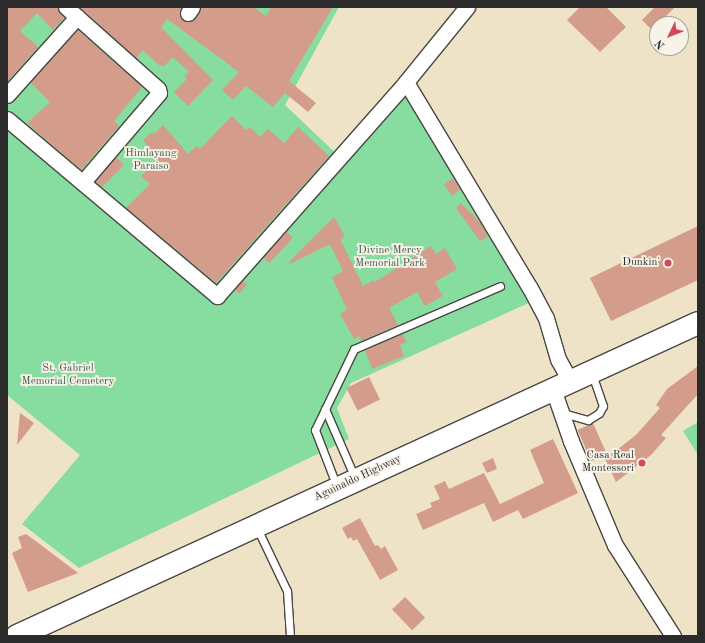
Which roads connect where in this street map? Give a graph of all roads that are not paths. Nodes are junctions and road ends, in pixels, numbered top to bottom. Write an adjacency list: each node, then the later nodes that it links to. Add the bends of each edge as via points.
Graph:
1 (66, 7): 3 (street)
2 (466, 7): 4 (street)
3 (77, 17): 5 (street); 7 (street, via 158,89 159,93)
4 (406, 82): 7 (street, via 217,296); 11 (street, via 546,318 558,359)
5 (7, 95)
6 (7, 119): 7 (street)
7 (83, 182)
8 (500, 286): 12 (lane, via 354,349)
9 (698, 323): 10 (main road, Aguinaldo Highway)
10 (591, 372): 11 (main road, Aguinaldo Highway); 13 (lane, via 603,406 599,413 588,420)
11 (562, 385): 13 (street); 14 (main road, Aguinaldo Highway)
12 (325, 409): 14 (lane); 14 (lane, via 315,430)
13 (563, 413): 18 (street, via 571,441 615,545)
14 (347, 484): 15 (main road, Aguinaldo Highway)
15 (256, 526): 16 (main road, Aguinaldo Highway); 17 (lane, via 286,591)
16 (17, 636)
17 (290, 636)
18 (673, 636)

